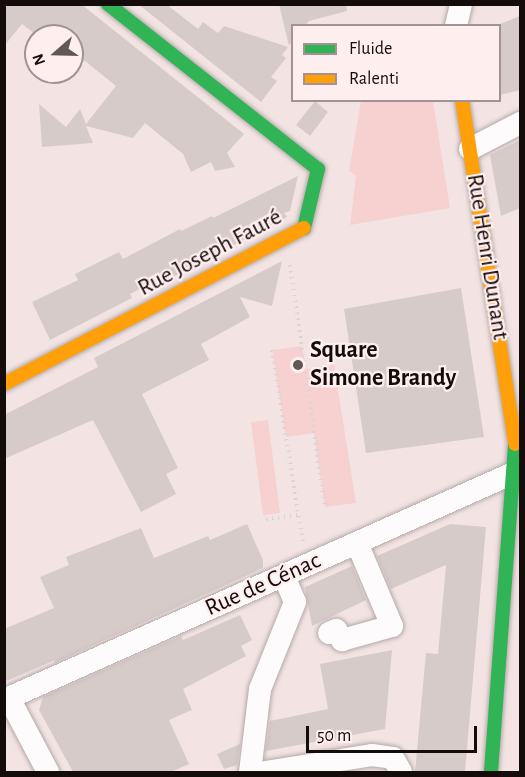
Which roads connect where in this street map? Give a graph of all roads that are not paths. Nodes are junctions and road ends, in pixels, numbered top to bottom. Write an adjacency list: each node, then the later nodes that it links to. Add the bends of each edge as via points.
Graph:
1 (108, 4): 7 (street, Rue Joseph Fauré, via 318,169 304,229)
2 (461, 4): 3 (street)
3 (456, 24)
4 (462, 102): 6 (street, Rue Henri Dunant)
5 (520, 123): 6 (street)
6 (470, 149): 8 (street, Rue Henri Dunant)
7 (4, 384)
8 (518, 472): 9 (street, Rue de Cénac); 17 (street, Rue Henri Dunant)
9 (357, 543): 10 (street, Rue de Cénac); 11 (street, via 392,626 342,640 336,630)
10 (284, 576): 12 (street, Rue de Cénac); 14 (street, via 295,602 260,689)
11 (329, 633)
12 (7, 699): 13 (street)
13 (48, 772)
14 (250, 772)
15 (265, 772): 16 (street, via 372,755 393,758)
16 (402, 772)
17 (491, 772)

